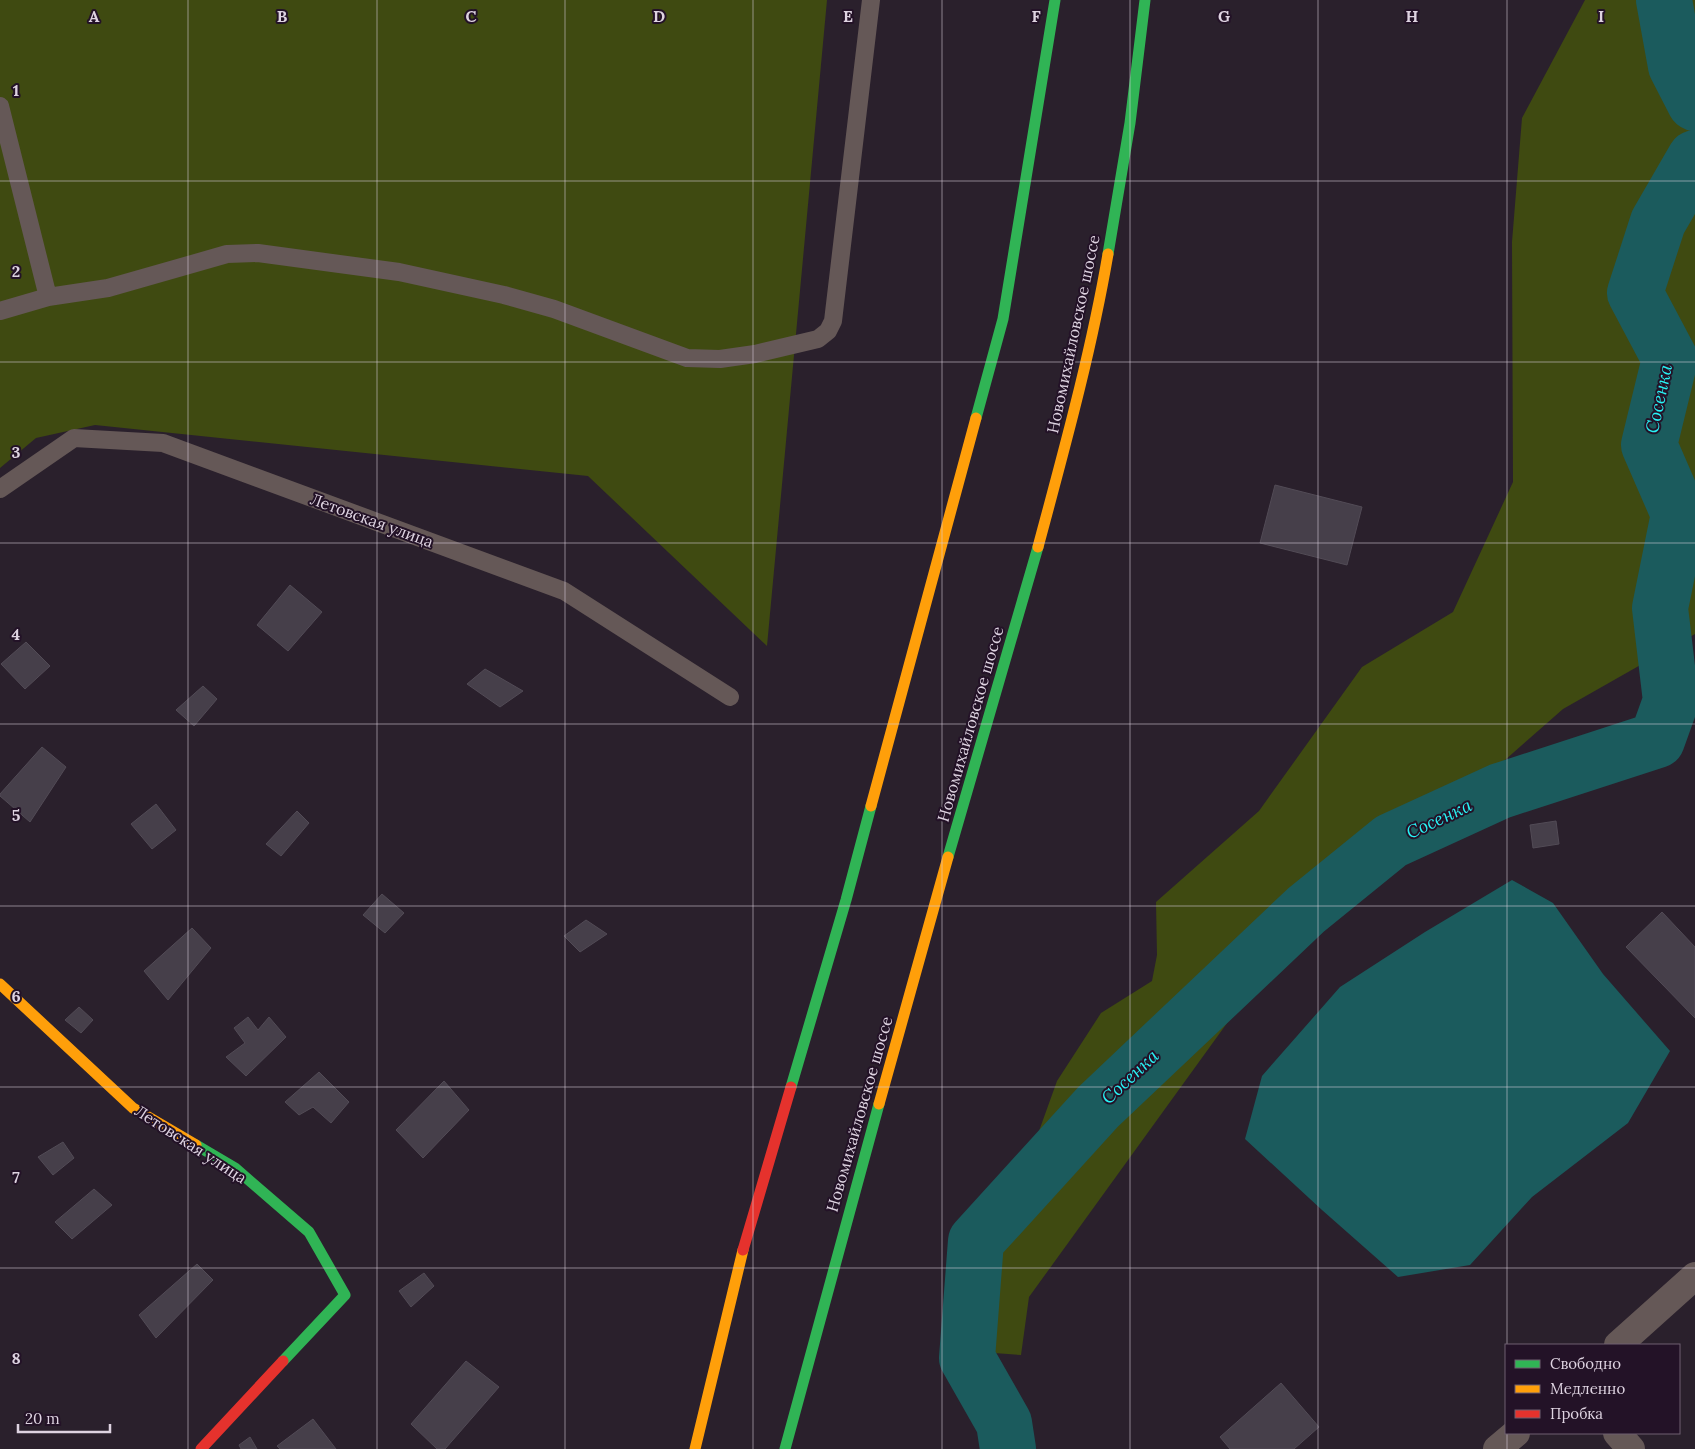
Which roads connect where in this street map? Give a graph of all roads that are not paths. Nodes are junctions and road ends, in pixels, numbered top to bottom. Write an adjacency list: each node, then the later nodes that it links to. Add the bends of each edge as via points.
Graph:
1 (871, 0): 5 (lane, via 833,321 828,331 818,339 755,354 720,359 687,358 504,295 399,272 258,252 227,254 108,288)
2 (1055, 0): 15 (main road, via 1003,319 846,900 745,1243)
3 (1146, 0): 16 (main road, Новомихайловское шоссе, via 1130,123 1099,305 1081,386)
4 (0, 106): 5 (lane)
5 (48, 297): 6 (lane)
6 (0, 311)
7 (0, 488): 8 (lane, Летовская улица, via 74,438 163,443 564,591)
8 (730, 697)
9 (0, 984): 14 (main road, Летовская улица, via 134,1108 235,1168 309,1232 345,1295)
10 (1695, 1276): 11 (street)
11 (1619, 1344)
12 (1515, 1434): 17 (street)
13 (1618, 1434): 18 (street)
14 (201, 1449)
15 (695, 1449)
16 (785, 1449)
17 (1497, 1449)
18 (1631, 1449)

